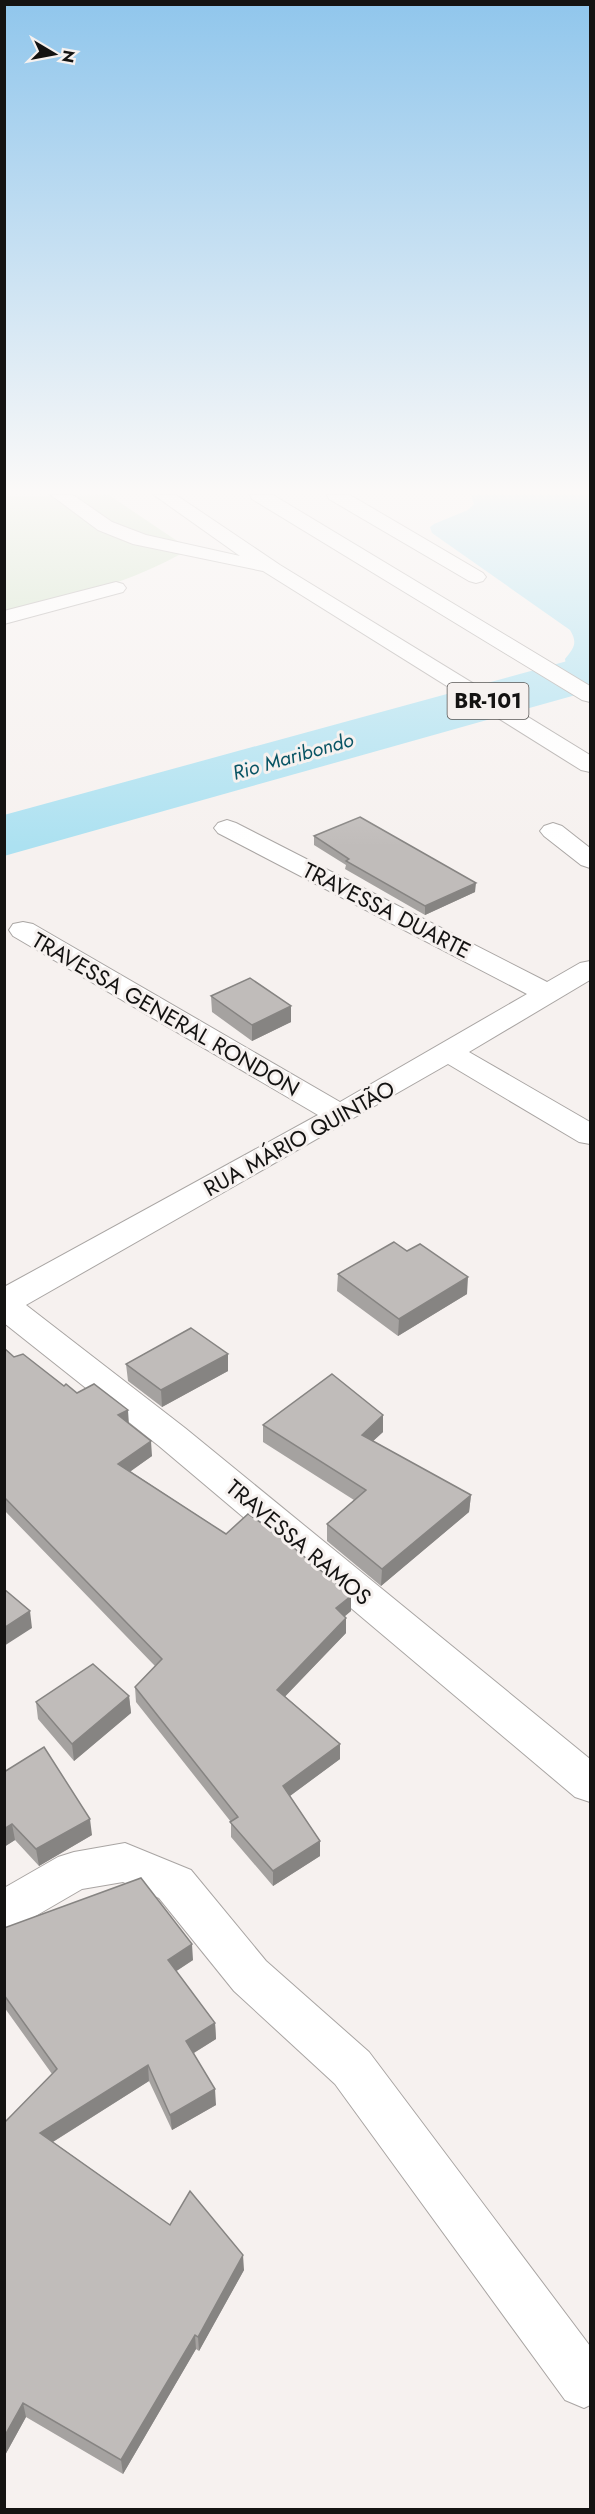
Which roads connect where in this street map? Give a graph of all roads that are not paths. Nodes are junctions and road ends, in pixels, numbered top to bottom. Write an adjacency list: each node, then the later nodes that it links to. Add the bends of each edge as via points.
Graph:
1 (25, 612): 4 (main road)
2 (344, 612): 6 (main road, BR-101)
3 (454, 612): 5 (main road, BR-101)
4 (4, 618)
5 (591, 695)
6 (591, 765)
7 (227, 828): 12 (main road, TRAVESSA DUARTE)
8 (553, 831): 9 (main road)
9 (591, 860)
10 (23, 930): 14 (main road, TRAVESSA GENERAL RONDON)
11 (591, 969): 12 (main road, RUA MÁRIO QUINTÃO)
12 (547, 993): 13 (main road, RUA MÁRIO QUINTÃO)
13 (449, 1052): 14 (main road, RUA MÁRIO QUINTÃO); 15 (main road)
14 (340, 1115): 16 (main road, RUA MÁRIO QUINTÃO)
15 (591, 1134)
16 (4, 1304): 17 (main road, TRAVESSA RAMOS, via 172,1437)
17 (591, 1784)
18 (4, 1911): 19 (main road, via 75,1871 125,1862 175,1884 249,1976 352,2068)
19 (584, 2381)

